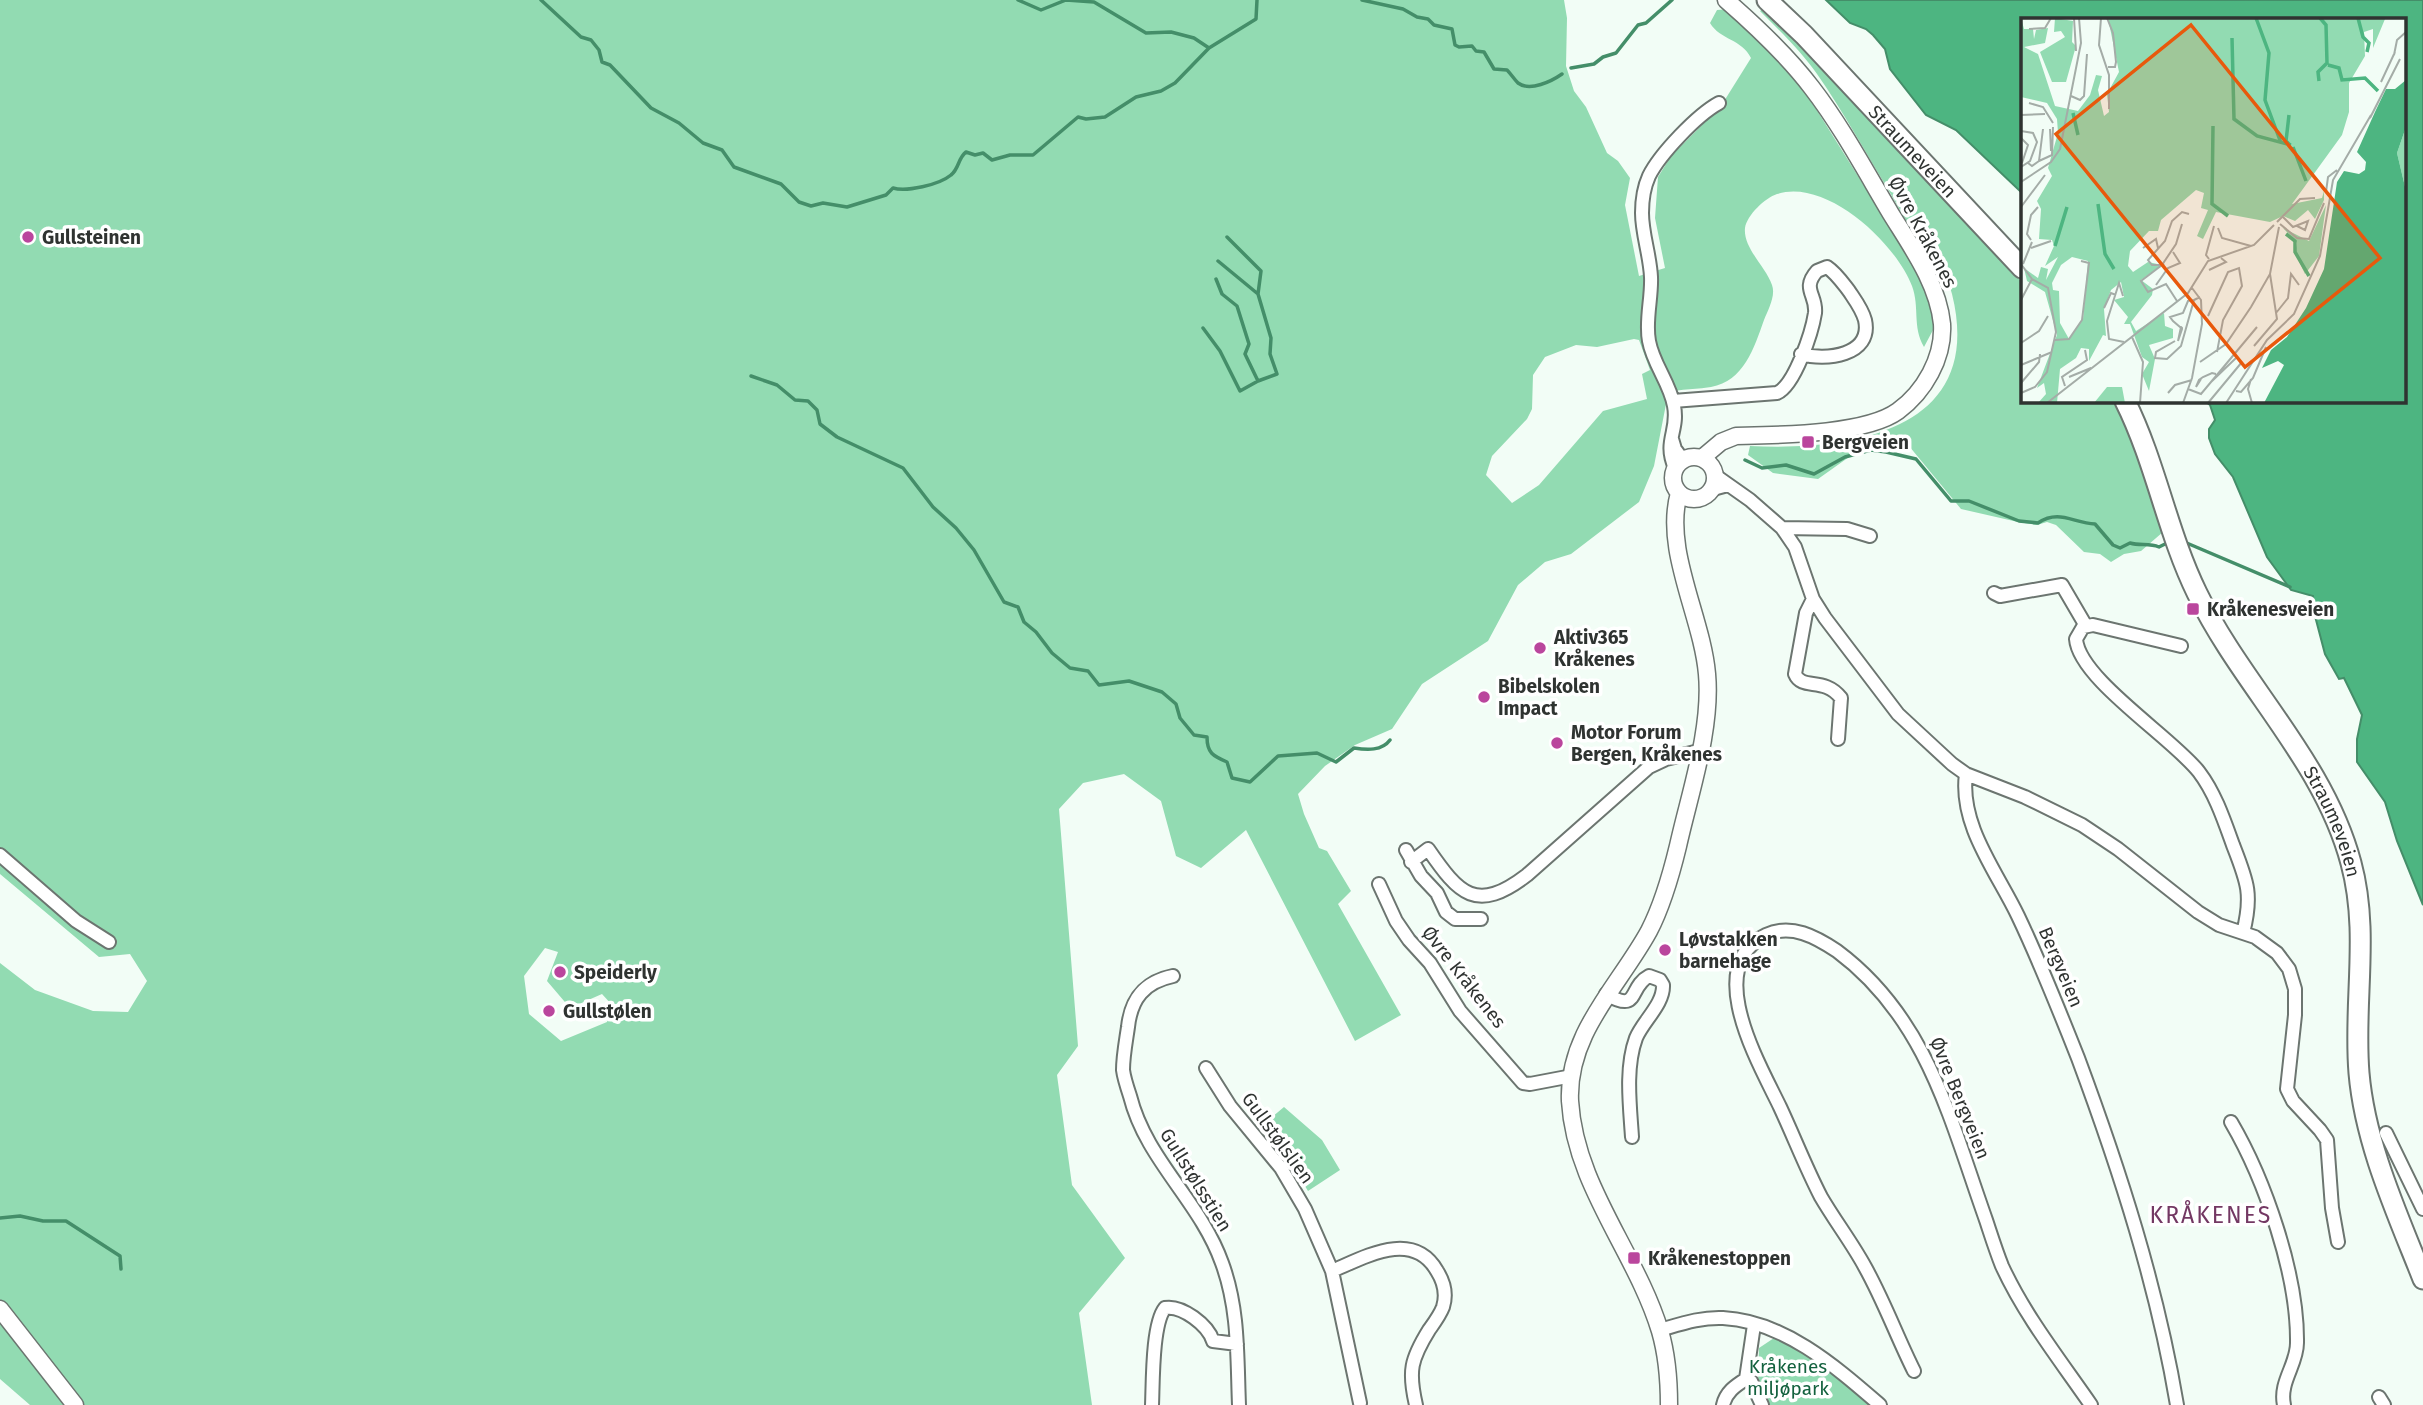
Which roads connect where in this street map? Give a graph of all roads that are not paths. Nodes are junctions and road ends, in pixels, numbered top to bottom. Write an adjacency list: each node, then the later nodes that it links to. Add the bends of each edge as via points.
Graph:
1 (1726, 0): 11 (main road, Øvre Kråkenes, via 1786,57 1837,124 1928,277 1942,324 1940,348 1930,375 1897,411 1859,426 1729,439 1714,447)
2 (1767, 0): 4 (main road, Straumeveien)
3 (1777, 0): 4 (main road, Straumeveien)
4 (1804, 35): 6 (main road, Straumeveien)
5 (1719, 103): 8 (street, via 1702,113 1665,154 1650,174 1644,193 1642,214 1651,279 1648,337)
6 (2021, 267)
7 (1801, 354): 7 (street, via 1815,308 1810,281 1816,271 1827,267 1859,306 1865,331 1856,347 1844,354); 8 (street, via 1789,382 1777,393)
8 (1674, 401): 10 (street, via 1670,453)
9 (2126, 402): 37 (main road, Straumeveien, via 2197,593 2316,782 2347,849 2361,931 2357,1044 2362,1095 2383,1175)
10 (1679, 464): 11 (main road, via 1689,457); 12 (main road, via 1673,481)
11 (1714, 475): 12 (main road, via 1704,497); 13 (street, via 1751,499)
12 (1686, 496): 20 (main road, via 1679,552 1707,671 1708,704)
13 (1782, 528): 14 (street, via 1847,529); 16 (street, via 1799,556)
14 (1870, 537)
15 (1994, 593): 17 (street, via 2000,596 2062,586)
16 (1813, 599): 19 (street, via 1806,613 1795,674 1803,683 1834,689 1841,698); 21 (street, via 1898,714)
17 (2086, 626): 18 (street); 25 (street, via 2076,642 2087,663 2196,768 2211,792 2249,887)
18 (2180, 646)
19 (1839, 739)
20 (1699, 751): 24 (street, Øvre Kråkenes, via 1649,767 1527,875 1496,894 1465,892 1446,876 1428,849 1408,856 1446,912 1455,919); 28 (main road, via 1659,909)
21 (1966, 774): 25 (street, via 2082,825 2198,912); 54 (street, Bergveien, via 1965,800 1976,834 2034,952 2119,1174 2156,1304)
22 (0, 855): 26 (street, via 76,921)
23 (1379, 884): 30 (street, Øvre Kråkenes, via 1396,921 1460,1011 1523,1083)
24 (1480, 919)
25 (2244, 933): 35 (street, via 2277,953 2293,978 2295,1014 2287,1089 2327,1140)
26 (109, 942)
27 (1172, 976): 41 (street, Gullstølsstien, via 1158,979 1140,993 1130,1010 1123,1071 1135,1116 1152,1150 1207,1229 1222,1261 1233,1297)
28 (1606, 994): 30 (main road, via 1582,1038); 33 (street, via 1627,1002 1645,977 1660,979 1663,985 1662,997 1632,1051)
29 (1206, 1068): 36 (street, Gullstølslien, via 1230,1106 1281,1168)
30 (1572, 1076): 40 (main road, via 1574,1137 1581,1158)
31 (2231, 1122): 55 (street, via 2270,1207 2291,1286 2297,1351 2281,1394)
32 (2386, 1133): 34 (street)
33 (1632, 1137)
34 (2423, 1209)
35 (2338, 1242)
36 (1332, 1271): 44 (street, Gullstølslien); 48 (street, via 1395,1247 1416,1252 1435,1267 1445,1292 1443,1308 1416,1352 1411,1370)
37 (2423, 1279)
38 (0, 1309): 45 (main road)
39 (1754, 1325): 40 (street, via 1729,1318 1702,1319); 43 (street); 52 (street, via 1805,1345)
40 (1660, 1330): 49 (main road)
41 (1237, 1344): 46 (street, via 1213,1341 1194,1318 1165,1308 1158,1328); 47 (street, Gullstølsstien)
42 (1914, 1371): 53 (street, Øvre Bergveien, via 1867,1269 1811,1177 1743,1025 1738,970 1752,945 1772,933 1796,932 1822,941 1869,978 1899,1013 1938,1086 2003,1268 2034,1323)
43 (1746, 1379): 50 (street, via 1725,1397); 51 (street)
44 (1358, 1404)
45 (75, 1405)
46 (1152, 1405)
47 (1239, 1405)
48 (1416, 1405)
49 (1669, 1405)
50 (1723, 1405)
51 (1762, 1405)
52 (1880, 1405)
53 (2091, 1405)
54 (2177, 1405)
55 (2284, 1405)

